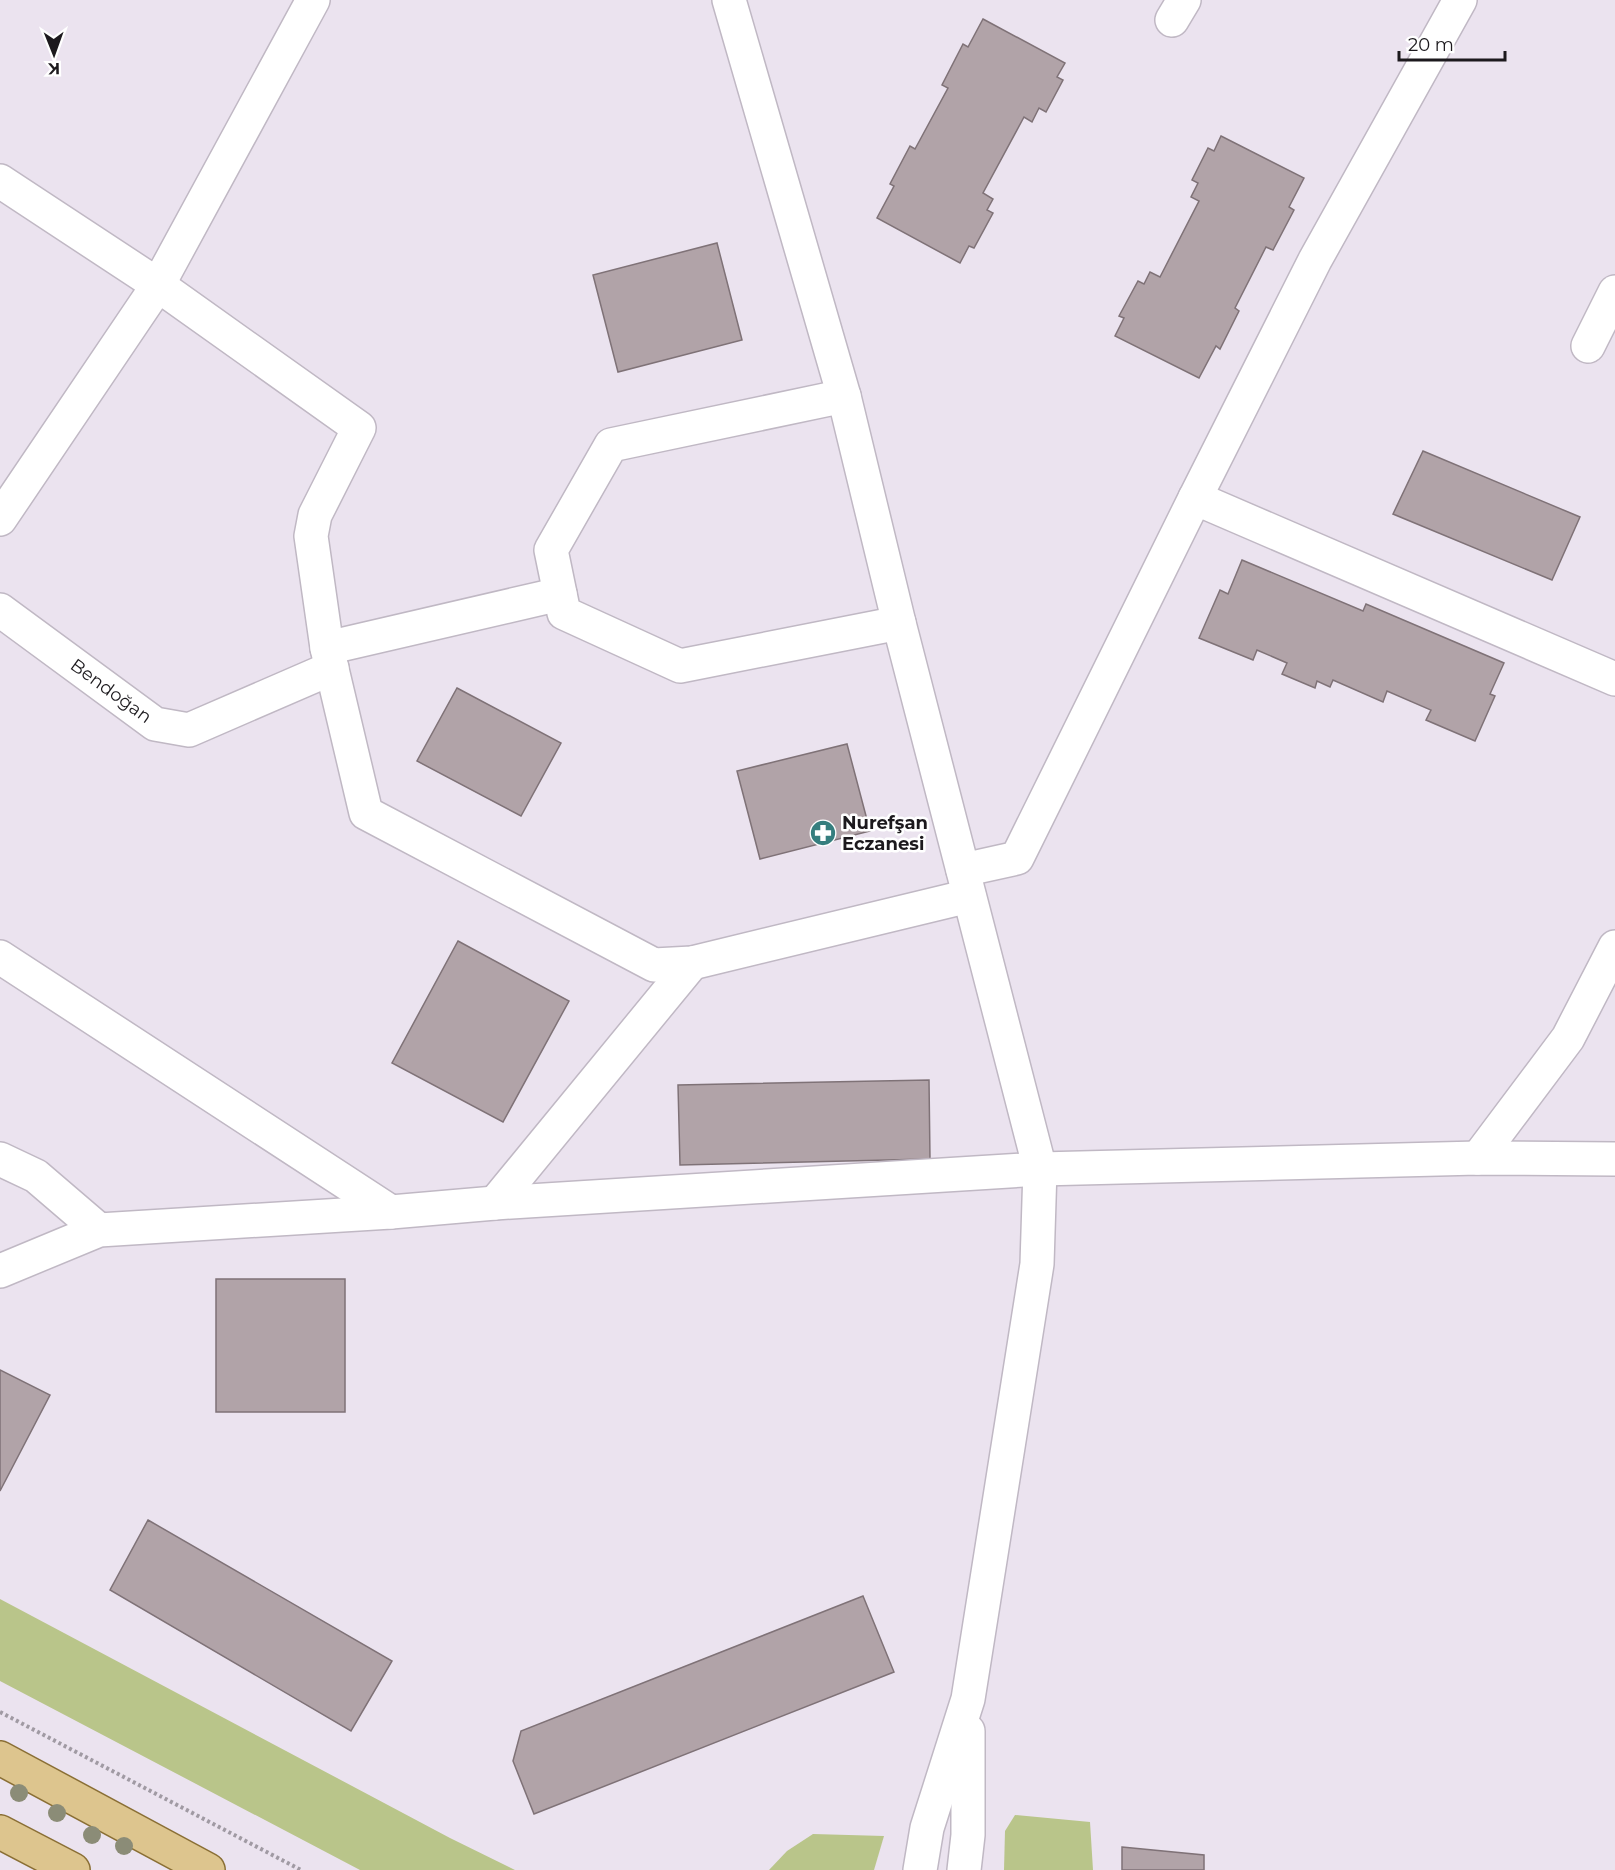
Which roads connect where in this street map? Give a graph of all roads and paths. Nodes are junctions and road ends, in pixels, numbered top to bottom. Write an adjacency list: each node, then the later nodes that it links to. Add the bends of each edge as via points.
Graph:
1 (313, 0): 5 (street)
2 (729, 0): 8 (street)
3 (1460, 0): 9 (street, via 1316,261)
4 (0, 181): 5 (street)
5 (159, 285): 10 (street); 14 (street, via 360,428 315,515 311,536)
6 (1615, 292): 7 (street)
7 (1588, 346)
8 (843, 396): 11 (street, via 611,445 551,550); 13 (street)
9 (1195, 498): 15 (street); 16 (street, via 1017,858)
10 (0, 519)
11 (560, 594): 13 (street, via 564,613 680,666); 14 (street, Bendoğan)
12 (0, 610): 14 (street, Bendoğan, via 155,724 189,730)
13 (899, 623): 16 (street)
14 (330, 658): 19 (street, via 366,813 654,965)
15 (1615, 679)
16 (966, 883): 19 (street); 23 (street)
17 (1615, 947): 20 (street, via 1568,1038)
18 (0, 957): 25 (street)
19 (692, 963): 24 (street)
20 (1478, 1158): 22 (street); 23 (street)
21 (0, 1159): 26 (street, via 36,1176)
22 (1615, 1159)
23 (1040, 1169): 24 (street); 28 (street, via 1037,1264)
24 (495, 1203): 25 (street)
25 (391, 1212): 26 (street)
26 (99, 1230): 27 (street)
27 (0, 1271)
28 (968, 1699): 35 (street, via 927,1828); 36 (street, via 968,1835)
29 (0, 1712): 34 (path)
30 (0, 1758): 33 (main road)
31 (0, 1832): 32 (main road)
32 (73, 1870)
33 (208, 1870)
34 (301, 1870)
35 (920, 1870)
36 (964, 1870)

